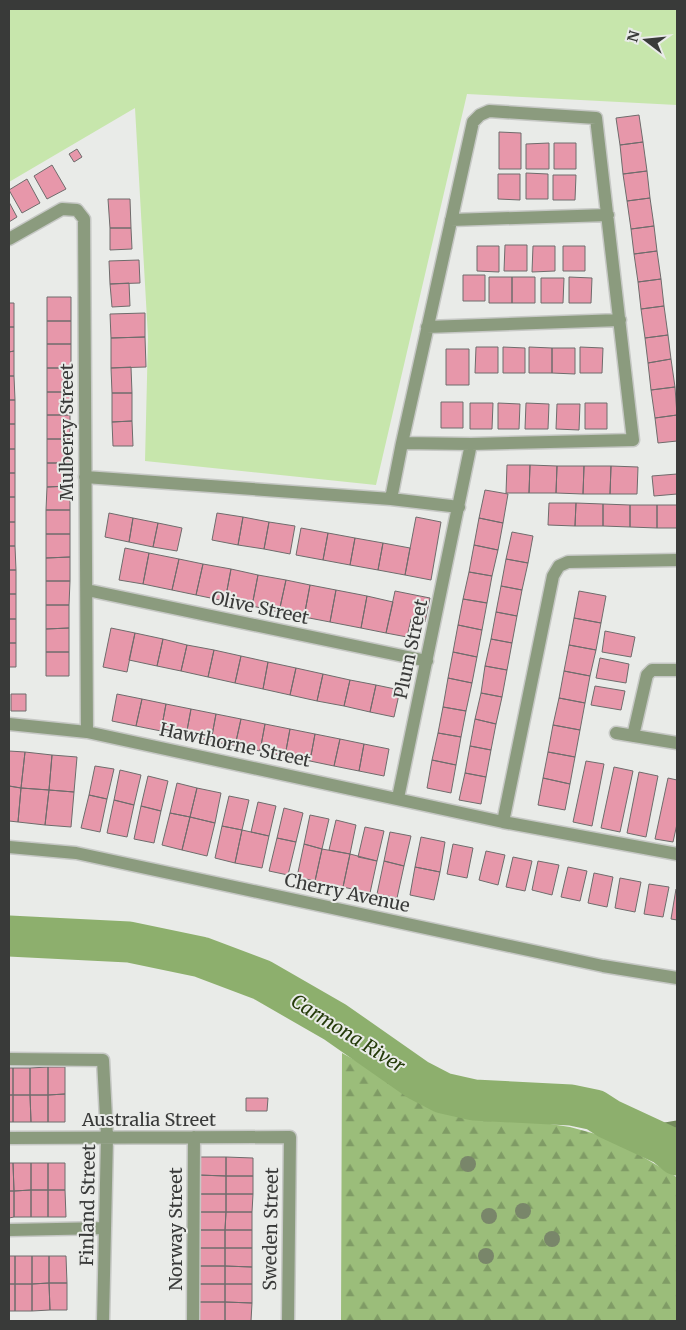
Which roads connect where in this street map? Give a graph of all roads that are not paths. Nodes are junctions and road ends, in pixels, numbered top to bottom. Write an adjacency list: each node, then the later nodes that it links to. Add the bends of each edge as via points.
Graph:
1 (608, 215): 2 (street); 2 (street, via 596,118 490,111 473,122); 4 (street)
2 (451, 220): 5 (street)
3 (9, 239): 8 (street, Mulberry Street, via 62,209 76,210 84,219)
4 (620, 320): 5 (street); 7 (street, via 634,440)
5 (427, 326): 6 (street)
6 (402, 443): 7 (street); 9 (street)
7 (471, 444): 10 (street, Plum Street)
8 (85, 477): 9 (street); 12 (street, Mulberry Street)
9 (391, 500): 10 (street)
10 (458, 507): 13 (street, Plum Street)
11 (677, 560): 21 (street, via 568,562 559,566 553,576)
12 (87, 590): 13 (street, Olive Street); 16 (street, Mulberry Street)
13 (427, 661): 20 (street, Plum Street)
14 (677, 670): 18 (street, via 652,670 647,675)
15 (9, 724): 16 (street, Hawthorne Street)
16 (87, 732): 20 (street, Hawthorne Street)
17 (616, 733): 18 (street)
18 (633, 736): 19 (street)
19 (677, 743)
20 (398, 798): 21 (street, Hawthorne Street)
21 (503, 822): 23 (street, Hawthorne Street)
22 (9, 847): 24 (street, Cherry Avenue, via 76,853 603,966)
23 (677, 854)
24 (677, 978)
25 (9, 1059): 26 (street, Finland Street, via 103,1060)
26 (107, 1137): 27 (street, Australia Street); 29 (street, Australia Street); 30 (street, Finland Street)
27 (194, 1137): 28 (street, Australia Street); 33 (street, Norway Street)
28 (290, 1137): 34 (street, Sweden Street)
29 (9, 1138)
30 (105, 1228): 31 (street); 32 (street, Finland Street)
31 (9, 1230)
32 (104, 1321)
33 (193, 1321)
34 (288, 1321)

